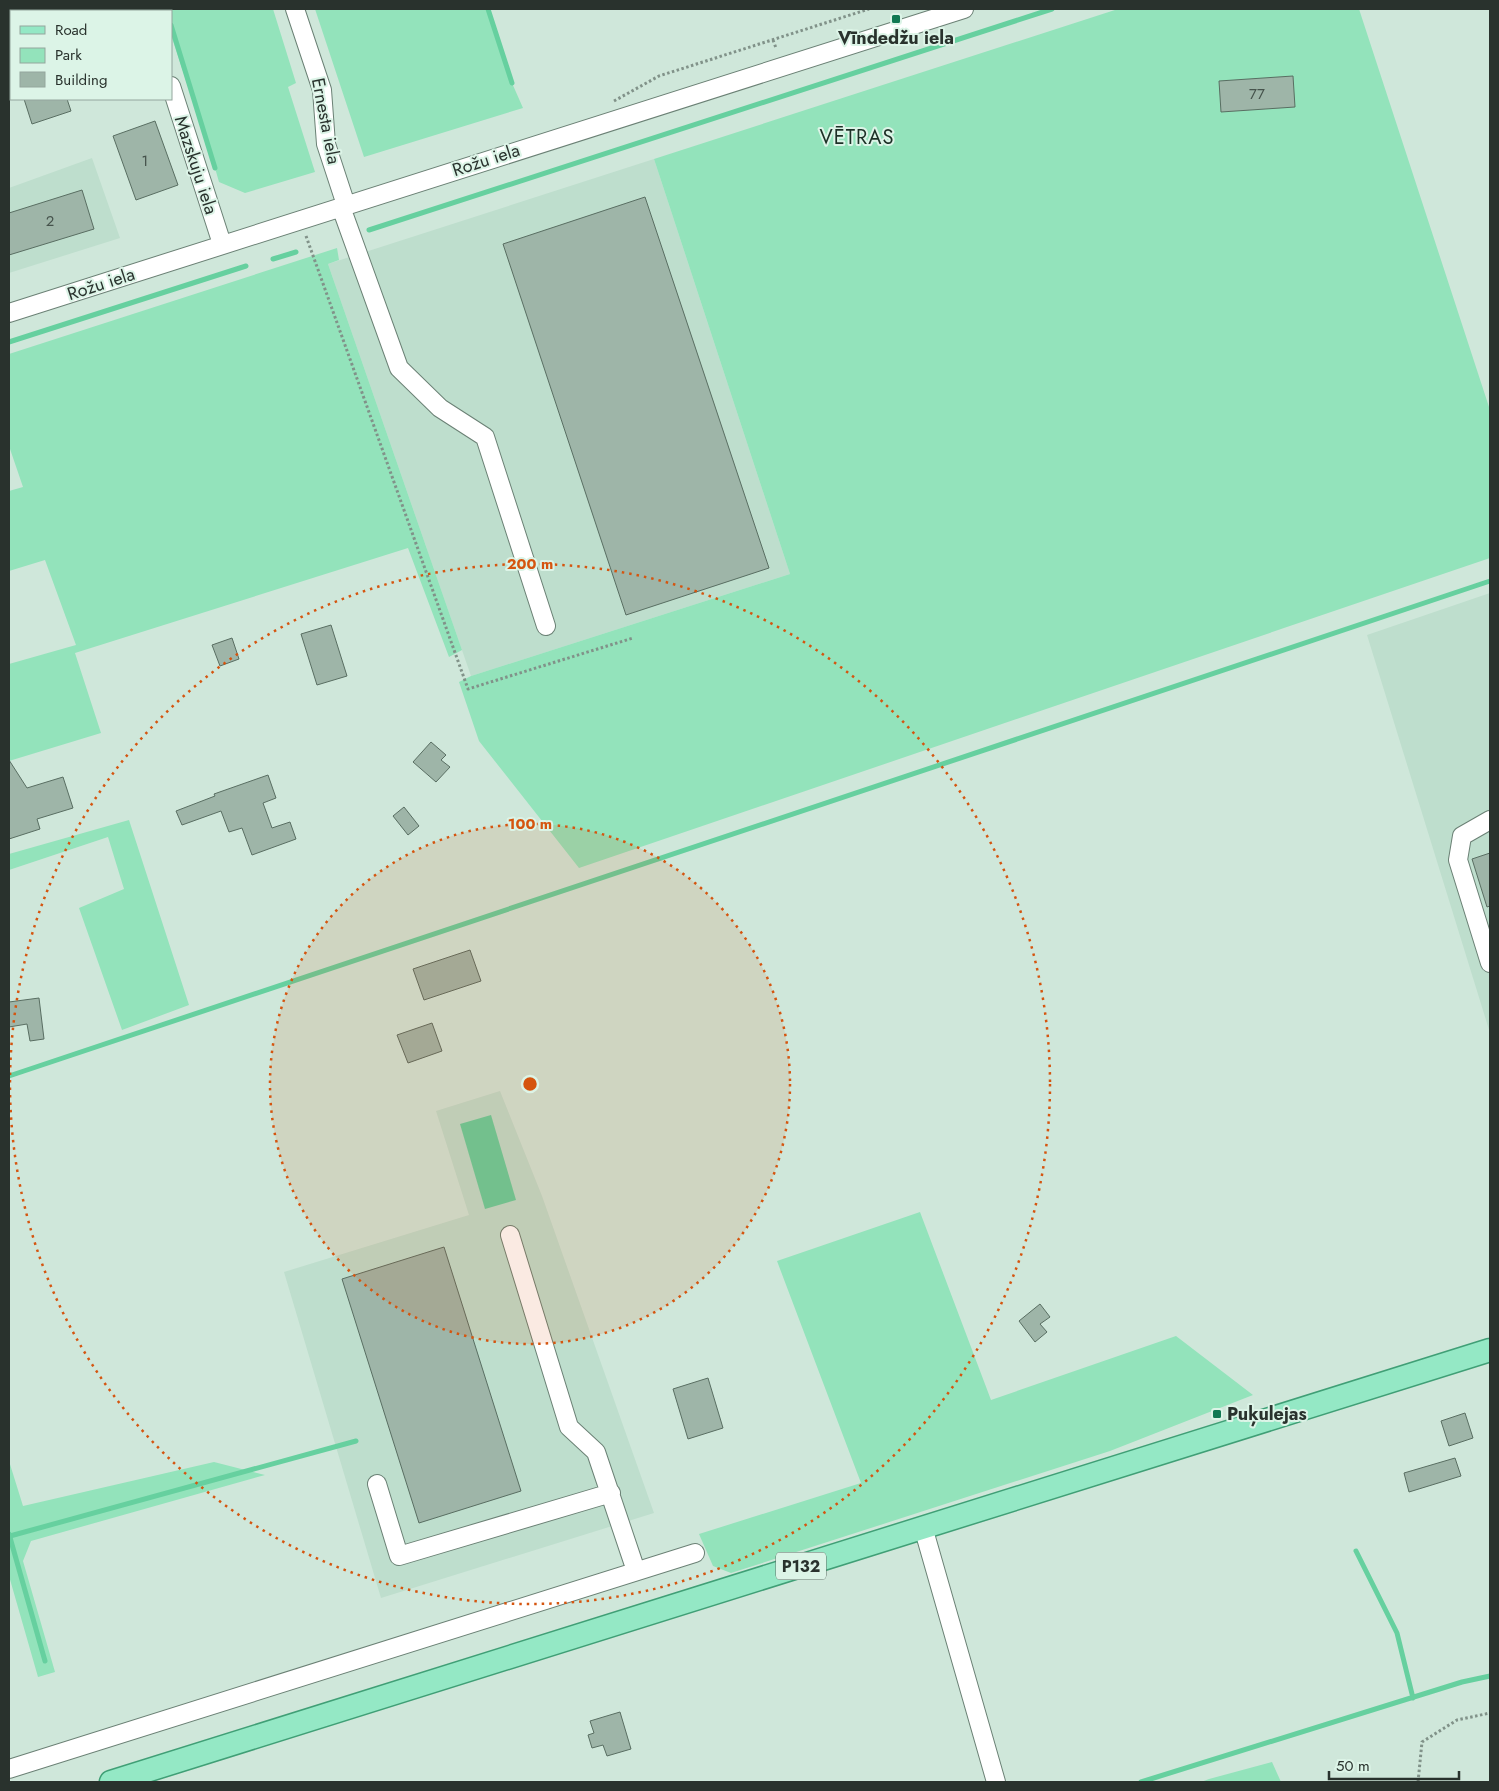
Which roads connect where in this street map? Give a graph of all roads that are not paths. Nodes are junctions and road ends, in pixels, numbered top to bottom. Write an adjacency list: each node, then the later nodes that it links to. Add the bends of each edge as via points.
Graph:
1 (295, 9): 4 (street, Ernesta iela, via 322,90 326,144)
2 (964, 9): 4 (street, Rožu iela)
3 (172, 89): 5 (street, Mazskuju iela)
4 (344, 206): 5 (street, Rožu iela); 7 (street, Ernesta iela, via 399,368 440,408 484,437)
5 (222, 244): 6 (street, Rožu iela)
6 (9, 313)
7 (546, 626)
8 (1490, 820): 9 (street, via 1462,836 1458,860)
9 (1490, 963)
10 (510, 1235): 13 (street, via 569,1427 596,1452)
11 (1490, 1350): 14 (main road, P132)
12 (377, 1484): 13 (street, via 399,1556)
13 (611, 1493): 16 (street)
14 (923, 1527): 18 (main road, P132); 19 (street)
15 (695, 1553): 16 (street)
16 (636, 1571): 17 (street)
17 (9, 1769)
18 (111, 1782)
19 (996, 1782)

